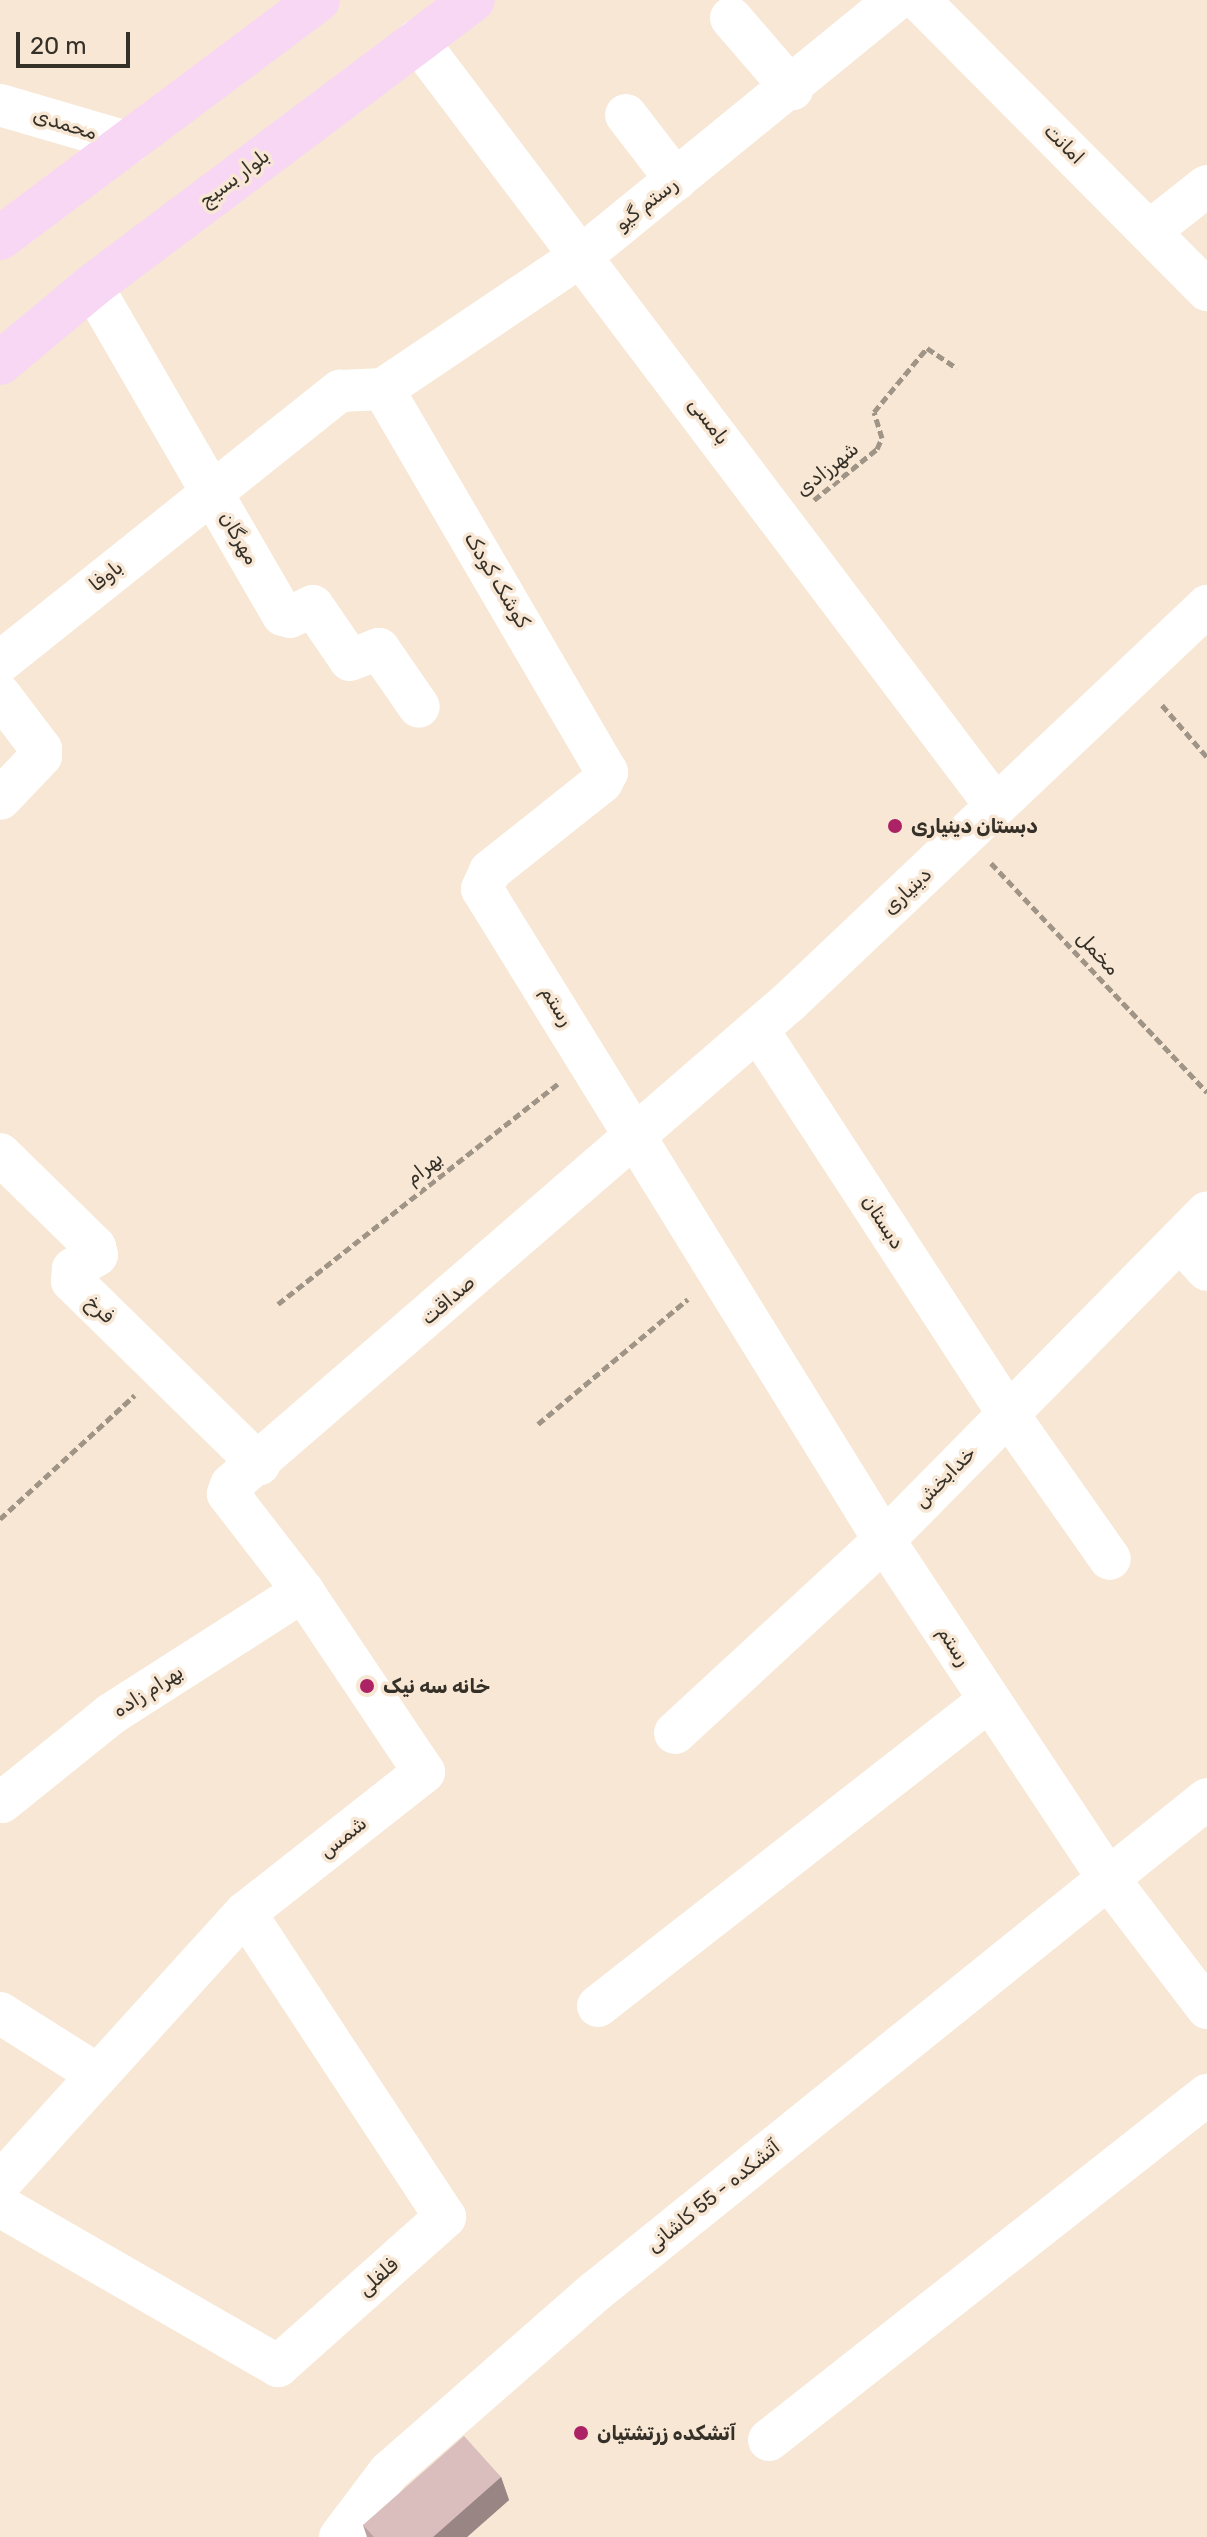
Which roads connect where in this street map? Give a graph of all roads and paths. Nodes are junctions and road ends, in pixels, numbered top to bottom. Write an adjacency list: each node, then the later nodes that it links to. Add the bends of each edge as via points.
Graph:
1 (318, 0): 10 (main road)
2 (473, 0): 6 (main road, بلوار بسیج)
3 (895, 0): 7 (street, رستم گیو)
4 (919, 0): 13 (street, امانت)
5 (731, 18): 7 (street)
6 (417, 40): 15 (street, بامسی); 16 (main road, بلوار بسیج)
7 (792, 89): 11 (street, رستم گیو)
8 (0, 105): 10 (street, محمدی)
9 (626, 115): 11 (street)
10 (130, 143): 14 (main road)
11 (676, 180): 15 (street, رستم گیو)
12 (1207, 186): 13 (street)
13 (1151, 230): 17 (street, امانت)
14 (0, 238)
15 (584, 254): 20 (street, رستم گیو); 22 (street, بامسی)
16 (92, 286): 18 (main road, بلوار بسیج); 21 (street, مهرگان)
17 (1207, 290)
18 (0, 363)
19 (957, 368): 22 (path, شهرزادی, via 927,348 874,412 882,438 877,449)
20 (383, 389): 21 (street, باوفا, via 340,391); 29 (street, کوشک کودک)
21 (212, 490): 24 (street, باوفا); 27 (street, مهرگان, via 283,615 313,606 350,660 379,649)
22 (786, 524): 31 (street, بامسی)
23 (1207, 606): 25 (street, دینیاری)
24 (0, 662)
25 (1135, 674): 28 (path); 31 (street, دینیاری)
26 (0, 695): 30 (street, via 40,741 41,756)
27 (419, 707)
28 (1207, 757)
29 (607, 772): 34 (street, رستم, via 602,782 490,871 482,889)
30 (0, 799)
31 (996, 806): 32 (street, دینیاری)
32 (965, 836): 33 (street, دینیاری); 35 (path, مخمل)
33 (758, 1030): 36 (street, دینیاری); 42 (street, دبستان)
34 (590, 1058): 36 (street, رستم); 40 (path, بهرام)
35 (1207, 1092)
36 (636, 1136): 39 (street, رستم); 44 (street, صداقت)
37 (0, 1154): 41 (street, فرخ, via 95,1247 97,1255 73,1269 72,1281)
38 (1198, 1241): 42 (street, خدابخش)
39 (720, 1273): 43 (path); 46 (street, رستم)
40 (278, 1304)
41 (163, 1369): 44 (street, فرخ); 45 (path)
42 (1008, 1414): 46 (street, خدابخش); 47 (street, دبستان)
43 (538, 1424)
44 (259, 1464): 48 (street, شمس, via 231,1485 228,1494)
45 (0, 1519)
46 (884, 1540): 49 (street, رستم); 50 (street, خدابخش)
47 (1110, 1559)
48 (303, 1591): 52 (street, بهرام زاده, via 111,1714); 54 (street, شمس, via 424,1772)
49 (990, 1700): 53 (street, رستم); 55 (street)
50 (675, 1733)
51 (1207, 1799): 53 (street, آتشکده - 55 کاشانی)
52 (2, 1802)
53 (1107, 1877): 56 (street, رستم); 63 (street, آتشکده - 55 کاشانی, via 596,2291 389,2472)
54 (245, 1913): 58 (street, شمس); 61 (street, فلفلی, via 445,2217 278,2366)
55 (598, 2006)
56 (1207, 2008)
57 (0, 2013): 58 (street)
58 (95, 2073): 60 (street, شمس)
59 (1207, 2095): 62 (street)
60 (0, 2183)
61 (0, 2206)
62 (769, 2440)
63 (340, 2537)

